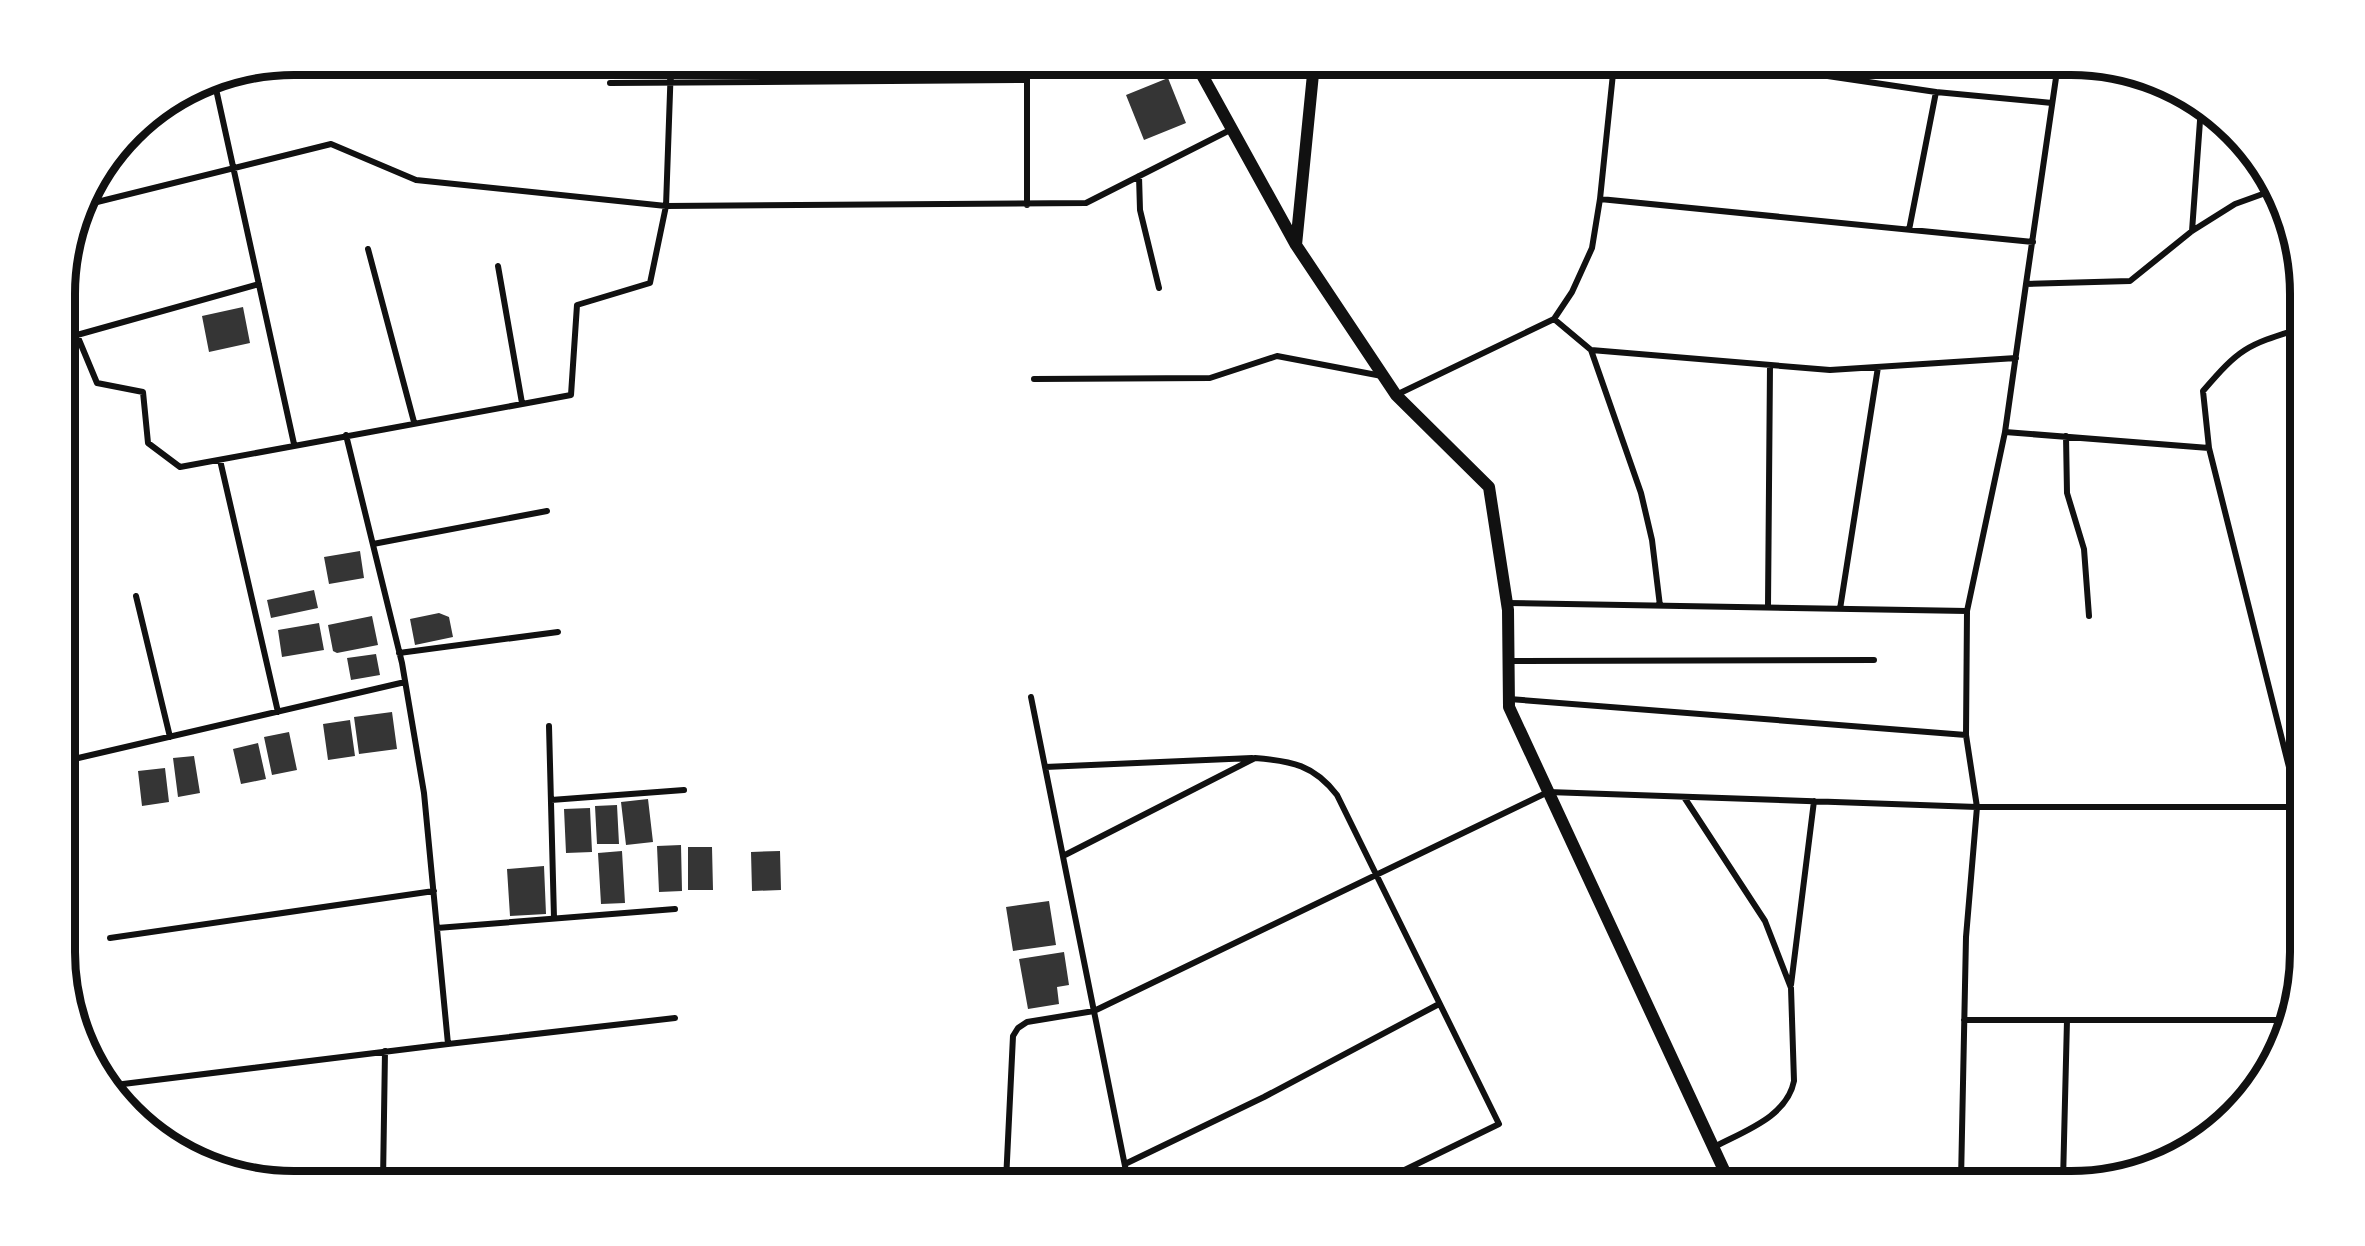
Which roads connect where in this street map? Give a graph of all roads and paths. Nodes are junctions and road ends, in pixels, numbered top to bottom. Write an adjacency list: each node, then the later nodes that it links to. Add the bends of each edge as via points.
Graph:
1 (670, 75): 12 (street)
2 (792, 75): 10 (street)
3 (1027, 75): 9 (street)
4 (1202, 75): 17 (main road)
5 (1313, 75): 28 (main road)
6 (1613, 75): 21 (street)
7 (1821, 75): 14 (street)
8 (2056, 75): 15 (street)
9 (1027, 80): 10 (street); 23 (street)
10 (791, 81): 12 (street)
11 (610, 83): 12 (street)
12 (669, 83): 24 (street)
13 (216, 90): 18 (street)
14 (1936, 92): 15 (street); 25 (street)
15 (2052, 103): 27 (street)
16 (2199, 117): 26 (street)
17 (1232, 129): 19 (street); 28 (main road)
18 (234, 168): 22 (street); 24 (street, via 332,144 416,180); 31 (street)
19 (1139, 176): 23 (street, via 1086,202); 33 (street, via 1140,210)
20 (2265, 193): 26 (street, via 2235,204)
21 (1599, 199): 25 (street); 34 (street, via 1592,248 1572,292)
22 (95, 203)
23 (1027, 205): 24 (street)
24 (666, 206): 43 (street, via 650,283 577,305 571,395)
25 (1909, 230): 27 (street)
26 (2192, 231): 32 (street, via 2130,281)
27 (2032, 242): 32 (street)
28 (1296, 245): 40 (main road)
29 (368, 249): 44 (street)
30 (498, 266): 43 (street)
31 (259, 284): 48 (street); 50 (street, via 77,334 97,383 143,392 148,443 180,467)
32 (2026, 284): 37 (street)
33 (1160, 288)
34 (1554, 319): 36 (street); 42 (street)
35 (2290, 332): 49 (street, via 2256,342 2233,356 2203,391)
36 (1591, 350): 38 (street); 55 (street, via 1641,493 1652,540)
37 (2016, 358): 39 (street); 45 (street)
38 (1770, 365): 39 (street, via 1830,370); 56 (street)
39 (1878, 367): 57 (street)
40 (1384, 376): 41 (street, via 1277,356 1210,378); 42 (main road)
41 (1034, 379)
42 (1396, 394): 54 (main road, via 1489,487)
43 (522, 403): 44 (street)
44 (414, 422): 46 (street)
45 (2005, 432): 47 (street); 58 (street)
46 (346, 435): 48 (street); 52 (street)
47 (2066, 436): 49 (street); 59 (street, via 2067,493 2084,549)
48 (294, 444): 50 (street)
49 (2209, 448): 74 (street)
50 (220, 460): 67 (street)
51 (547, 511): 52 (street)
52 (373, 543): 61 (street)
53 (136, 596): 70 (street)
54 (1507, 603): 55 (street); 63 (main road)
55 (1660, 606): 56 (street)
56 (1768, 607): 57 (street)
57 (1840, 609): 58 (street)
58 (1967, 611): 69 (street)
59 (2089, 616)
60 (558, 632): 61 (street)
61 (399, 653): 64 (street)
62 (1874, 660): 63 (street)
63 (1508, 661): 66 (main road)
64 (405, 682): 67 (street); 84 (street, via 424,793)
65 (1032, 697): 73 (street)
66 (1509, 699): 69 (street); 76 (main road, via 1509,707)
67 (278, 712): 70 (street)
68 (549, 726): 78 (street)
69 (1966, 735): 80 (street)
70 (170, 737): 72 (street)
71 (1255, 758): 73 (street); 82 (street); 83 (street, via 1282,760 1310,769 1325,779 1337,795)
72 (75, 759)
73 (1045, 767): 82 (street)
74 (2290, 774)
75 (684, 790): 78 (street)
76 (1548, 792): 77 (street); 83 (street); 99 (main road)
77 (1684, 797): 79 (street); 89 (street, via 1765,921)
78 (550, 800): 86 (street)
79 (1814, 801): 80 (street); 89 (street)
80 (1977, 807): 81 (street); 93 (street, via 1966,937)
81 (2290, 810)
82 (1063, 856): 91 (street)
83 (1375, 876): 90 (street); 91 (street)
84 (434, 891): 87 (street); 88 (street)
85 (675, 909): 86 (street)
86 (554, 918): 87 (street)
87 (437, 928): 96 (street)
88 (110, 938)
89 (1791, 988): 99 (street, via 1791,1094 1783,1107)
90 (1439, 1004): 100 (street, via 1264,1097); 104 (street, via 1499,1125)
91 (1094, 1011): 100 (street); 102 (street, via 1027,1022 1018,1028 1014,1036)
92 (675, 1018): 96 (street)
93 (1964, 1020): 94 (street); 106 (street)
94 (2067, 1020): 95 (street); 107 (street)
95 (2279, 1020)
96 (448, 1044): 97 (street)
97 (386, 1052): 98 (street); 101 (street)
98 (119, 1084)
99 (1714, 1148): 105 (main road)
100 (1125, 1164): 103 (street)
101 (383, 1171)
102 (1007, 1171)
103 (1126, 1171)
104 (1403, 1171)
105 (1724, 1171)
106 (1961, 1171)
107 (2063, 1171)

